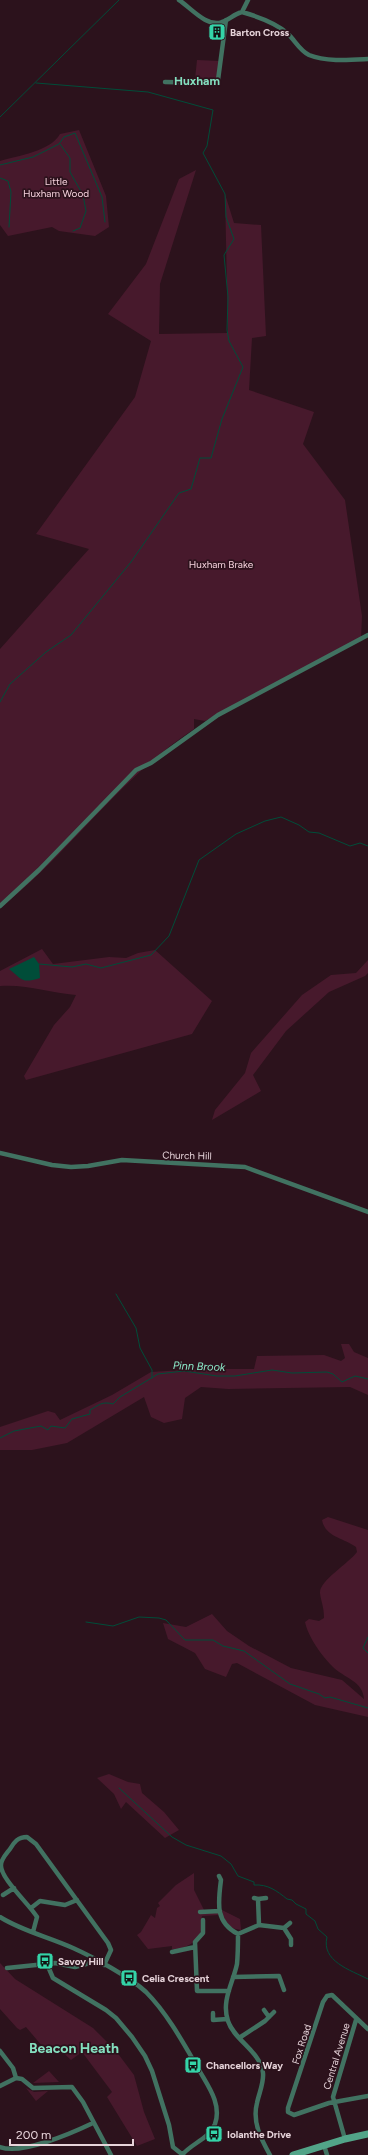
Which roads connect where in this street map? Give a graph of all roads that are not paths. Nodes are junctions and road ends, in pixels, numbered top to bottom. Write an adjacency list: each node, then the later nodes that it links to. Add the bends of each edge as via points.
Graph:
1 (179, 0): 4 (street, via 207,21 220,23)
2 (248, 0): 3 (street)
3 (242, 12): 4 (street); 5 (street, via 280,28 301,49 313,56 336,60)
4 (226, 20): 6 (street, via 218,80 208,83)
5 (368, 59)
6 (165, 82)
7 (368, 635): 8 (street, via 218,715 151,763 136,770 39,870)
8 (0, 906)
9 (0, 1153): 10 (street, Church Hill, via 72,1167 122,1160 245,1167)
10 (368, 1212)
11 (220, 1876): 13 (street)
12 (14, 1888): 14 (street); 17 (street, via 2,1872 1,1864 14,1843 18,1839 28,1837 36,1844); 18 (street)
13 (220, 1894): 15 (street); 20 (street)
14 (3, 1895)
15 (213, 1895)
16 (266, 1898): 24 (street, via 256,1898)
17 (77, 1900): 18 (street, via 65,1905 40,1901); 34 (street, via 110,1947 110,1954)
18 (31, 1908): 26 (street, via 38,1919)
19 (200, 1912): 20 (street)
20 (220, 1912): 27 (street, via 225,1926)
21 (0, 1917): 26 (street)
22 (203, 1920): 29 (street, via 203,1933 196,1940)
23 (290, 1923): 25 (street)
24 (259, 1925): 25 (street); 27 (street)
25 (284, 1928): 28 (street, via 291,1939)
26 (33, 1932): 31 (street)
27 (238, 1934): 39 (street)
28 (291, 1946)
29 (196, 1947): 30 (street); 41 (street)
30 (172, 1952)
31 (84, 1954): 32 (street); 35 (street)
32 (97, 1961): 34 (street); 35 (street)
33 (47, 1964): 35 (street); 36 (street, via 15,1970); 63 (street, via 53,1978 106,2010 132,2037 152,2071 169,2125 173,2147)
34 (104, 1965): 63 (street, via 146,1992 164,2014 213,2095 216,2112 213,2126 204,2138)
35 (81, 1966)
36 (7, 1968)
37 (283, 1971): 38 (street)
38 (279, 1976): 39 (street); 40 (street)
39 (234, 1977): 42 (street)
40 (284, 1990)
41 (197, 1991): 42 (street); 43 (street)
42 (228, 1991): 48 (street)
43 (191, 1992)
44 (264, 2010): 47 (street)
45 (274, 2012): 47 (street)
46 (213, 2013): 48 (street, via 212,2022)
47 (269, 2017): 51 (street)
48 (227, 2019): 51 (street)
49 (356, 2020): 50 (street); 56 (street, Central Avenue, via 333,2097); 56 (street, Fox Road, via 339,2000 332,1995 327,1996 288,2112 294,2115)
50 (368, 2029)
51 (239, 2038): 64 (street, via 262,2067 263,2080 256,2104 256,2123)
52 (0, 2051): 53 (street, via 13,2068)
53 (16, 2078): 54 (street); 57 (street, via 22,2079 33,2088 72,2087)
54 (0, 2086)
55 (368, 2096): 56 (street)
56 (334, 2102): 59 (street, Central Avenue)
57 (93, 2123): 61 (street, via 52,2141 15,2148); 62 (street)
58 (368, 2134): 59 (street)
59 (345, 2139): 60 (street)
60 (324, 2145): 65 (street); 66 (street)
61 (0, 2148)
62 (111, 2155)
63 (182, 2155)
64 (270, 2155)
65 (293, 2155)
66 (327, 2155)

